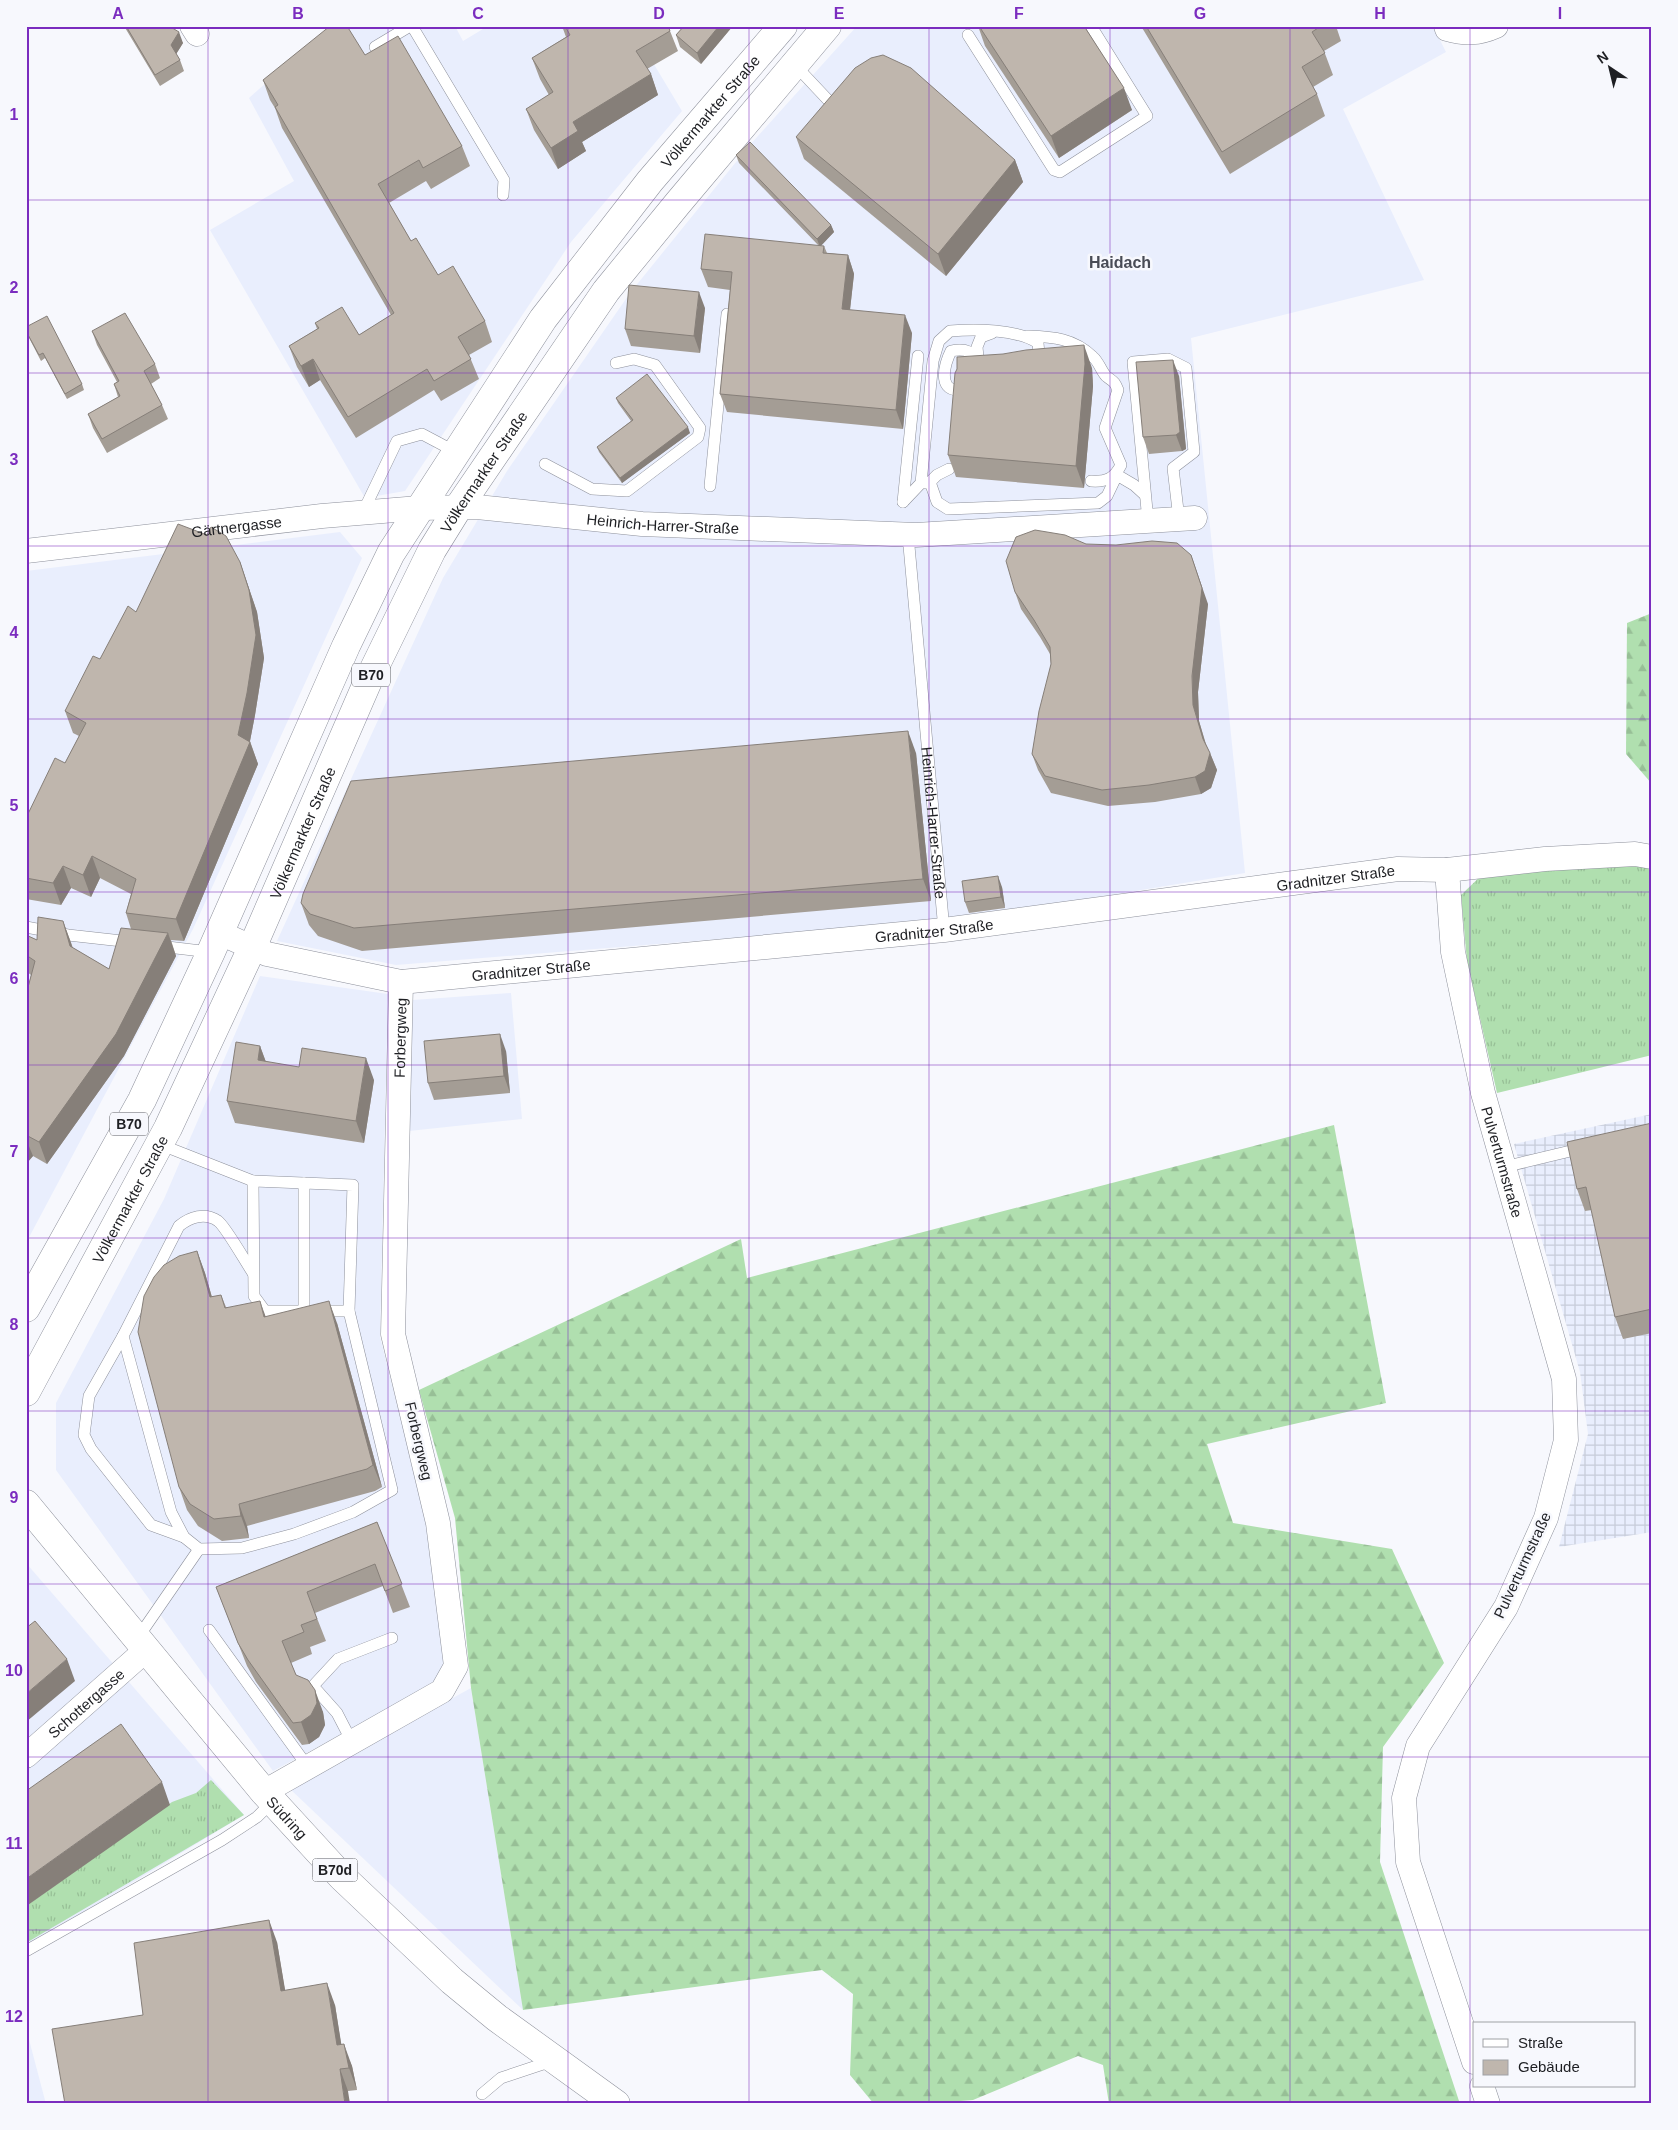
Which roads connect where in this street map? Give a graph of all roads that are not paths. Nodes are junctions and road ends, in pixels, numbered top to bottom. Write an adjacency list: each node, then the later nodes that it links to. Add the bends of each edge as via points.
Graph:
1 (411, 26): 8 (lane); 12 (lane, via 504,180)
2 (827, 26): 9 (main road, Völkermarkter Straße / B70)
3 (1091, 26): 7 (lane, via 1147,116 1057,172)
4 (1446, 26): 5 (street, via 1464,34 1484,32)
5 (1496, 26)
6 (776, 34): 9 (main road, Völkermarkter Straße); 11 (main road, Völkermarkter Straße / B70)
7 (968, 35)
8 (375, 47)
9 (794, 65): 10 (lane); 13 (main road, Völkermarkter Straße / B70)
10 (826, 99)
11 (650, 181): 13 (main road, Völkermarkter Straße); 14 (main road, Völkermarkter Straße / B70)
12 (503, 194)
13 (678, 203): 15 (main road, Völkermarkter Straße / B70)
14 (581, 268): 15 (main road); 25 (main road, Völkermarkter Straße / B70, via 543,318)
15 (606, 291): 34 (main road, Völkermarkter Straße / B70)
16 (728, 314): 31 (lane)
17 (995, 332): 18 (lane); 20 (lane, via 981,337 977,346); 30 (lane, via 950,331 939,341 933,361)
18 (1026, 336): 22 (lane, via 1038,343 1039,354 1032,365); 28 (lane, via 1060,338 1078,344 1114,381 1118,390 1104,428 1122,465)
19 (918, 356): 30 (lane, via 902,502)
20 (978, 358): 23 (lane, via 988,368); 24 (lane, via 972,351 962,348 952,352 945,364 944,376 947,386)
21 (616, 362): 26 (lane, via 634,359 655,365 700,428 698,438 627,491 592,489)
22 (1024, 366)
23 (996, 368)
24 (958, 390)
25 (456, 452): 33 (main road, Völkermarkter Straße / B70); 35 (lane, via 422,434 397,441)
26 (545, 464)
27 (949, 469): 30 (lane)
28 (1117, 475): 29 (lane, via 1104,482); 30 (lane, via 1107,496 1098,503 948,509 937,502); 32 (lane)
29 (1091, 481)
30 (925, 482)
31 (710, 486)
32 (1145, 495): 36 (lane, via 1133,362 1168,359 1186,368 1194,452 1173,468); 37 (lane)
33 (419, 508): 34 (street, Heinrich-Harrer-Straße); 35 (street, Gärtnergasse); 44 (main road, Völkermarkter Straße / B70, via 392,553 346,646)
34 (458, 508): 38 (street, Heinrich-Harrer-Straße, via 478,507 642,524); 45 (main road, Völkermarkter Straße / B70, via 408,596 368,681)
35 (363, 512): 39 (street, Gärtnergasse)
36 (1187, 518): 37 (street, Heinrich-Harrer-Straße)
37 (1148, 521): 38 (street, Heinrich-Harrer-Straße)
38 (908, 535): 43 (lane, Heinrich-Harrer-Straße)
39 (26, 551)
40 (1652, 856): 41 (street, Gradnitzer Straße, via 1545,859)
41 (1447, 870): 43 (street, Gradnitzer Straße, via 1398,869); 49 (street, Pulverturmstraße, via 1453,952 1483,1093)
42 (26, 927): 44 (lane, via 147,944)
43 (944, 930): 46 (street, Gradnitzer Straße)
44 (215, 943): 45 (street, Gradnitzer Straße); 53 (main road, Völkermarkter Straße / B70, via 142,1100)
45 (252, 948): 46 (street, Gradnitzer Straße, via 267,954); 47 (main road, Völkermarkter Straße / B70)
46 (401, 982): 64 (street, Forbergweg, via 393,1334 438,1523 456,1666 442,1691)
47 (159, 1144): 50 (lane); 57 (main road, Völkermarkter Straße / B70)
48 (1596, 1145): 49 (lane)
49 (1504, 1167): 69 (street, Pulverturmstraße, via 1564,1379 1566,1440 1546,1518 1506,1607 1418,1746 1404,1798 1408,1862)
50 (253, 1181): 51 (lane); 52 (lane)
51 (304, 1183): 54 (lane); 55 (lane, via 353,1185)
52 (253, 1273): 54 (lane, via 254,1296 265,1311); 56 (lane, via 219,1222 209,1217 188,1219 179,1226)
53 (26, 1308)
54 (304, 1311): 55 (lane)
55 (349, 1311): 60 (lane, via 392,1490 353,1512 294,1534 242,1548)
56 (123, 1336): 59 (lane, via 171,1512); 59 (lane, via 89,1396 84,1435 91,1449 151,1525)
57 (26, 1392)
58 (29, 1511): 63 (main road, Südring / B70d)
59 (184, 1537): 60 (lane)
60 (199, 1548): 63 (lane)
61 (209, 1630): 66 (lane)
62 (392, 1638): 64 (lane, via 338,1659 313,1686 337,1713)
63 (142, 1645): 65 (street, Schottergasse); 67 (main road, Südring / B70d)
64 (352, 1742): 66 (street, Forbergweg)
65 (26, 1756)
66 (308, 1767): 67 (street, Forbergweg)
67 (268, 1797): 68 (lane, via 256,1818 222,1840); 70 (main road, Südring / B70d, via 342,1877 452,1981)
68 (26, 1951)
69 (1473, 2059)
70 (553, 2060): 72 (lane, via 501,2078); 73 (main road, Südring / B70d)
71 (1483, 2088): 74 (street)
72 (482, 2094)
73 (616, 2104)
74 (1488, 2104)

